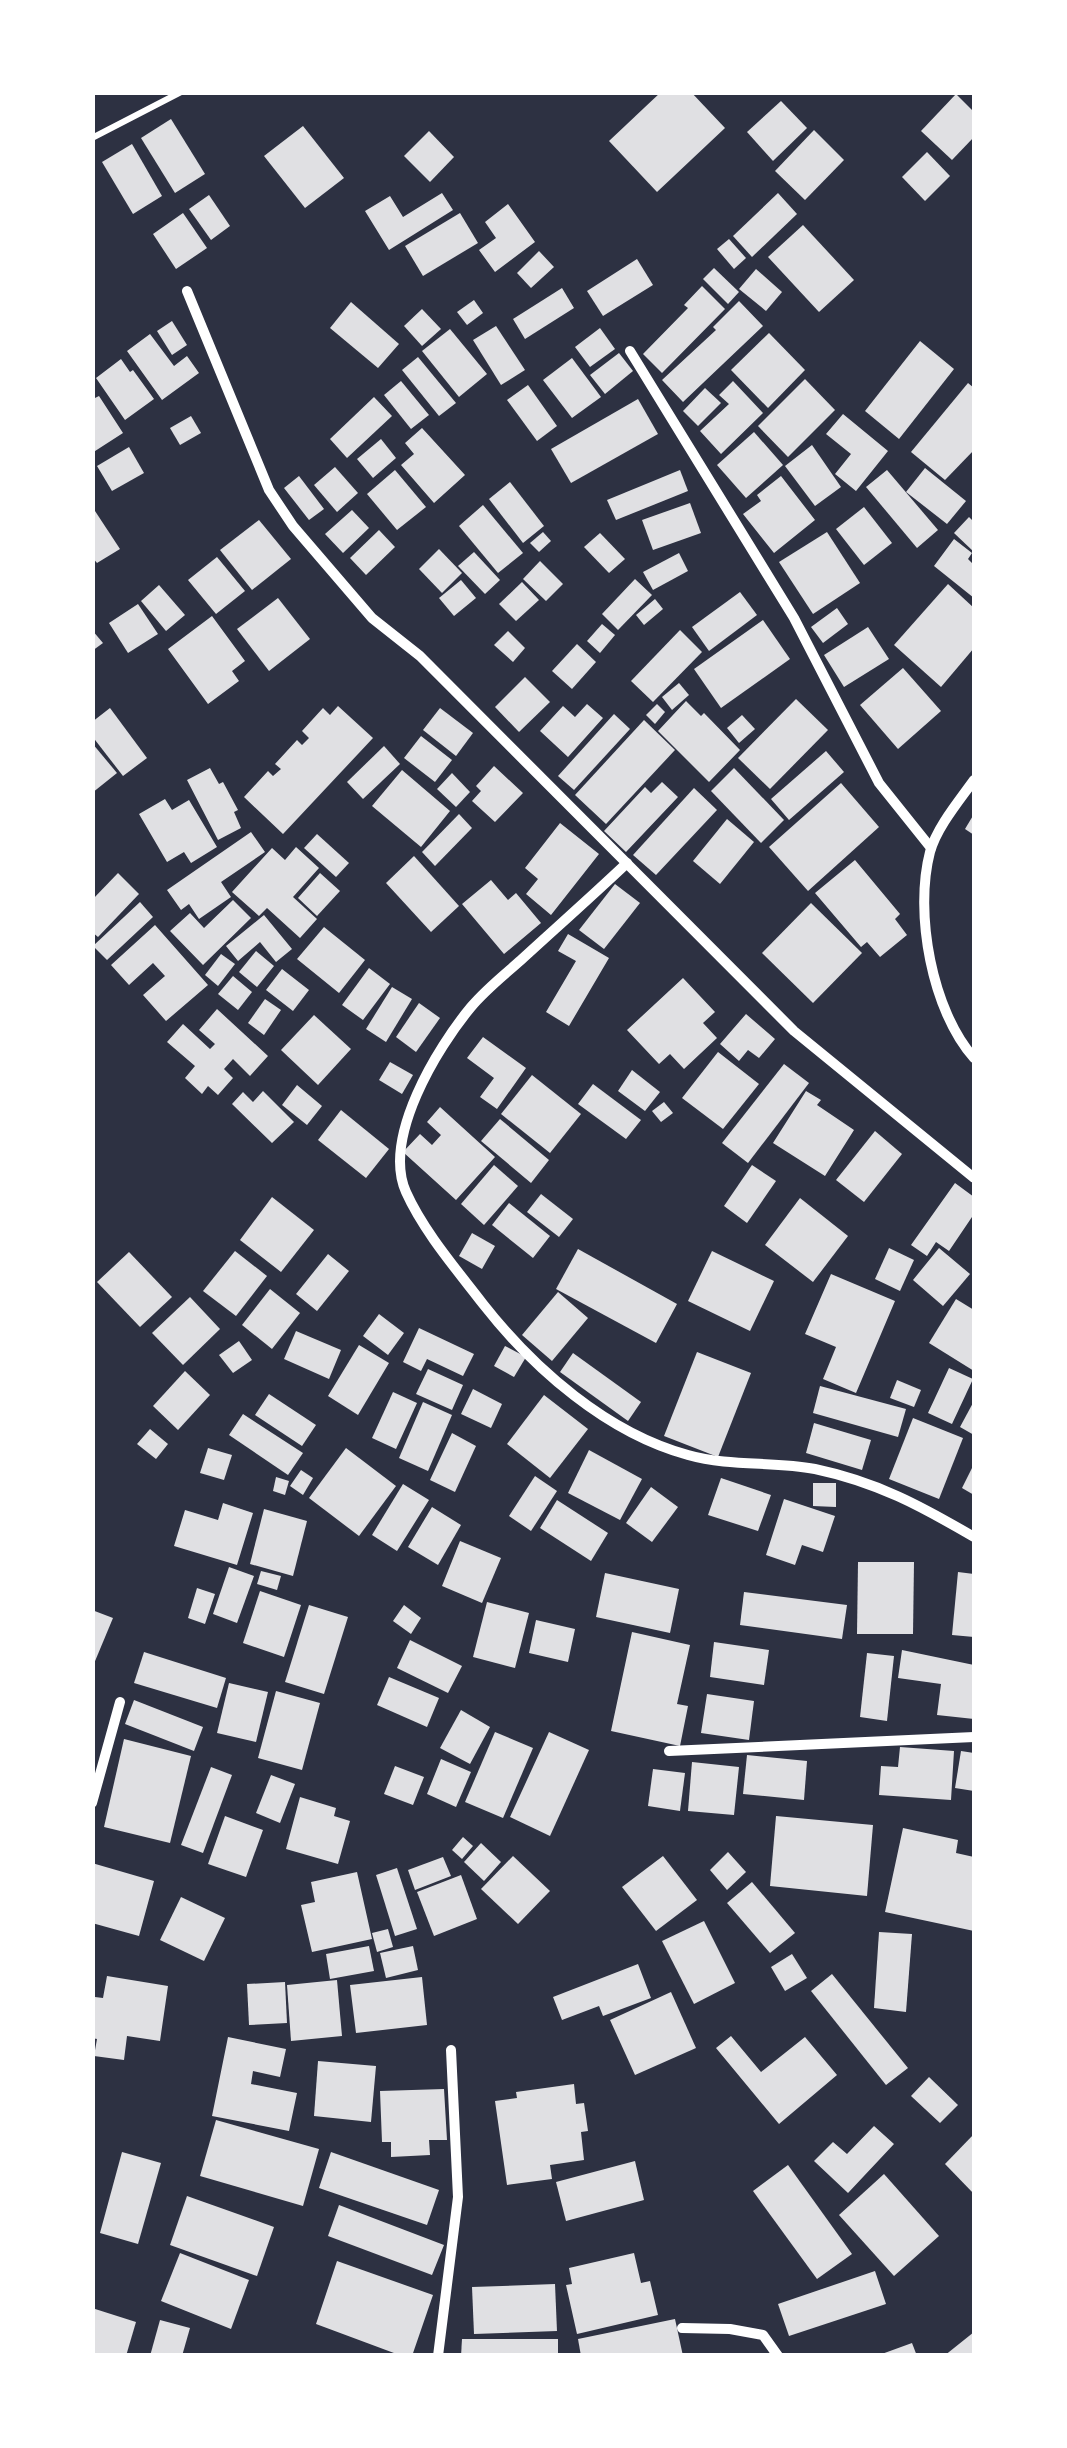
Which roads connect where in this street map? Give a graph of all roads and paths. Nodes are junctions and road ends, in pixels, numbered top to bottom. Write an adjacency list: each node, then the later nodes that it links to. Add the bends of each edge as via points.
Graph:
1 (180, 92): 2 (path)
2 (92, 138)
3 (187, 292): 7 (street, via 269,490 294,526 372,618 420,656)
4 (630, 352): 6 (street, via 794,618 880,784)
5 (974, 780): 6 (street)
6 (931, 848): 8 (street, via 924,884 931,970 958,1040)
7 (627, 863): 9 (street, via 794,1032); 10 (street, via 473,1004 448,1038 399,1146 405,1190 494,1318 578,1400 687,1455 858,1480 908,1498)
8 (974, 1058)
9 (974, 1178)
10 (974, 1537)
11 (120, 1702): 14 (street)
12 (974, 1737): 13 (street)
13 (669, 1750)
14 (92, 1803)
15 (451, 2050): 17 (street, via 458,2197)
16 (682, 2328): 18 (street, via 762,2336)
17 (438, 2356)
18 (778, 2356)

